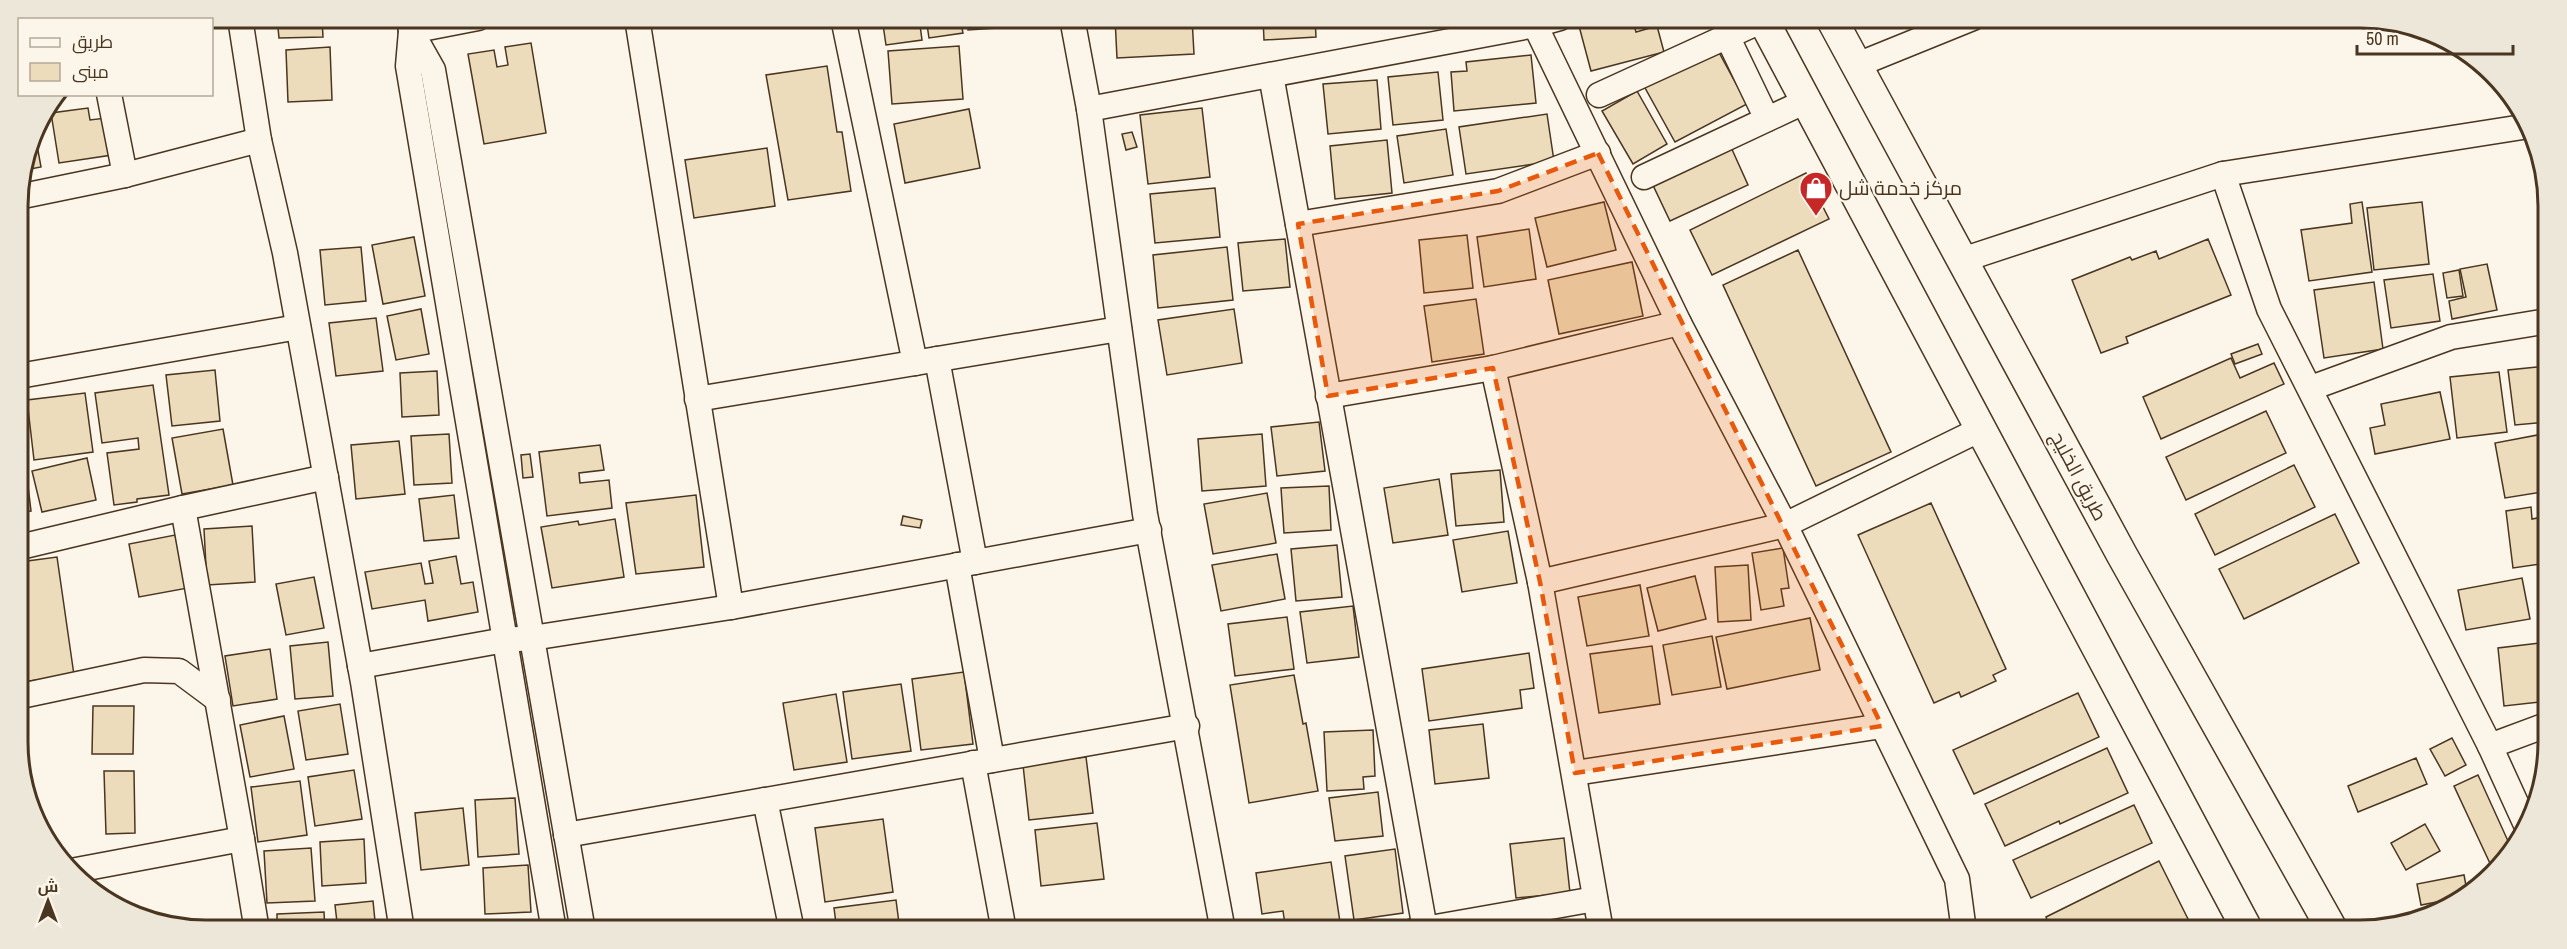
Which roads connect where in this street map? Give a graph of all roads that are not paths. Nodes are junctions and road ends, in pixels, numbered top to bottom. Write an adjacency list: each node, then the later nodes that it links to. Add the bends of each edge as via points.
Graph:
1 (1517, 28): 15 (street)
2 (1537, 28): 23 (street)
3 (1743, 28): 13 (street)
4 (1767, 28): 18 (main road)
5 (1837, 28): 14 (main road, طريق الخليج)
6 (1948, 28): 14 (street)
7 (242, 29): 22 (street)
8 (410, 29): 50 (street, via 408,66)
9 (413, 29): 49 (street, via 434,70)
10 (639, 29): 39 (street)
11 (846, 29): 34 (street)
12 (1074, 29): 19 (street)
13 (1727, 36): 16 (street); 20 (street)
14 (1857, 65): 29 (main road, طريق الخليج)
15 (1271, 75): 19 (street); 28 (street)
16 (1599, 95)
17 (109, 96): 25 (street)
18 (1806, 101): 20 (street); 40 (main road)
19 (1089, 109): 33 (street)
20 (1767, 119): 26 (street)
21 (2520, 127): 24 (street)
22 (259, 140): 25 (street); 32 (street)
23 (1598, 153): 28 (street, via 1498,191); 30 (street)
24 (2223, 174): 29 (street); 37 (street, via 2269,309)
25 (125, 175): 27 (street)
26 (1644, 177)
27 (29, 195)
28 (1298, 224): 38 (street)
29 (1962, 260): 78 (main road, طريق الخليج)
30 (1679, 323): 35 (street); 43 (street)
31 (2538, 323): 37 (street, via 2451,337)
32 (298, 327): 36 (street); 41 (street)
33 (1119, 329): 34 (street); 44 (street)
34 (926, 361): 39 (street); 46 (street)
35 (1493, 368): 38 (street); 47 (street)
36 (29, 374)
37 (2311, 388): 57 (street)
38 (1328, 396): 73 (street)
39 (697, 399): 48 (street)
40 (1981, 429): 43 (street); 77 (main road)
41 (326, 477): 42 (street); 51 (street)
42 (183, 508): 45 (street); 53 (street)
43 (1785, 525): 47 (street); 55 (street)
44 (1149, 530): 46 (street); 54 (street)
45 (28, 544)
46 (966, 563): 48 (street); 58 (street)
47 (1540, 582): 59 (street)
48 (731, 606): 49 (street)
49 (532, 638): 50 (street); 62 (street)
50 (505, 640): 51 (street); 68 (street)
51 (360, 666): 67 (street)
52 (28, 695): 53 (street, via 144,670 178,671)
53 (218, 700): 63 (street)
54 (1187, 726): 58 (street); 72 (street)
55 (1882, 726): 59 (street); 76 (street, via 1957,879)
56 (2538, 728): 57 (street)
57 (2490, 746): 61 (street)
58 (982, 762): 60 (street); 71 (street)
59 (1575, 773): 65 (street)
60 (765, 800): 62 (street); 70 (street)
61 (2522, 816)
62 (566, 835): 69 (street)
63 (243, 839): 64 (street); 66 (street)
64 (82, 869)
65 (1595, 899): 74 (street); 75 (street)
66 (255, 920)
67 (400, 920)
68 (553, 920)
69 (581, 920)
70 (790, 920)
71 (1003, 920)
72 (1222, 920)
73 (1417, 920)
74 (1476, 920)
75 (1599, 920)
76 (1963, 920)
77 (2242, 920)
78 (2327, 920)

